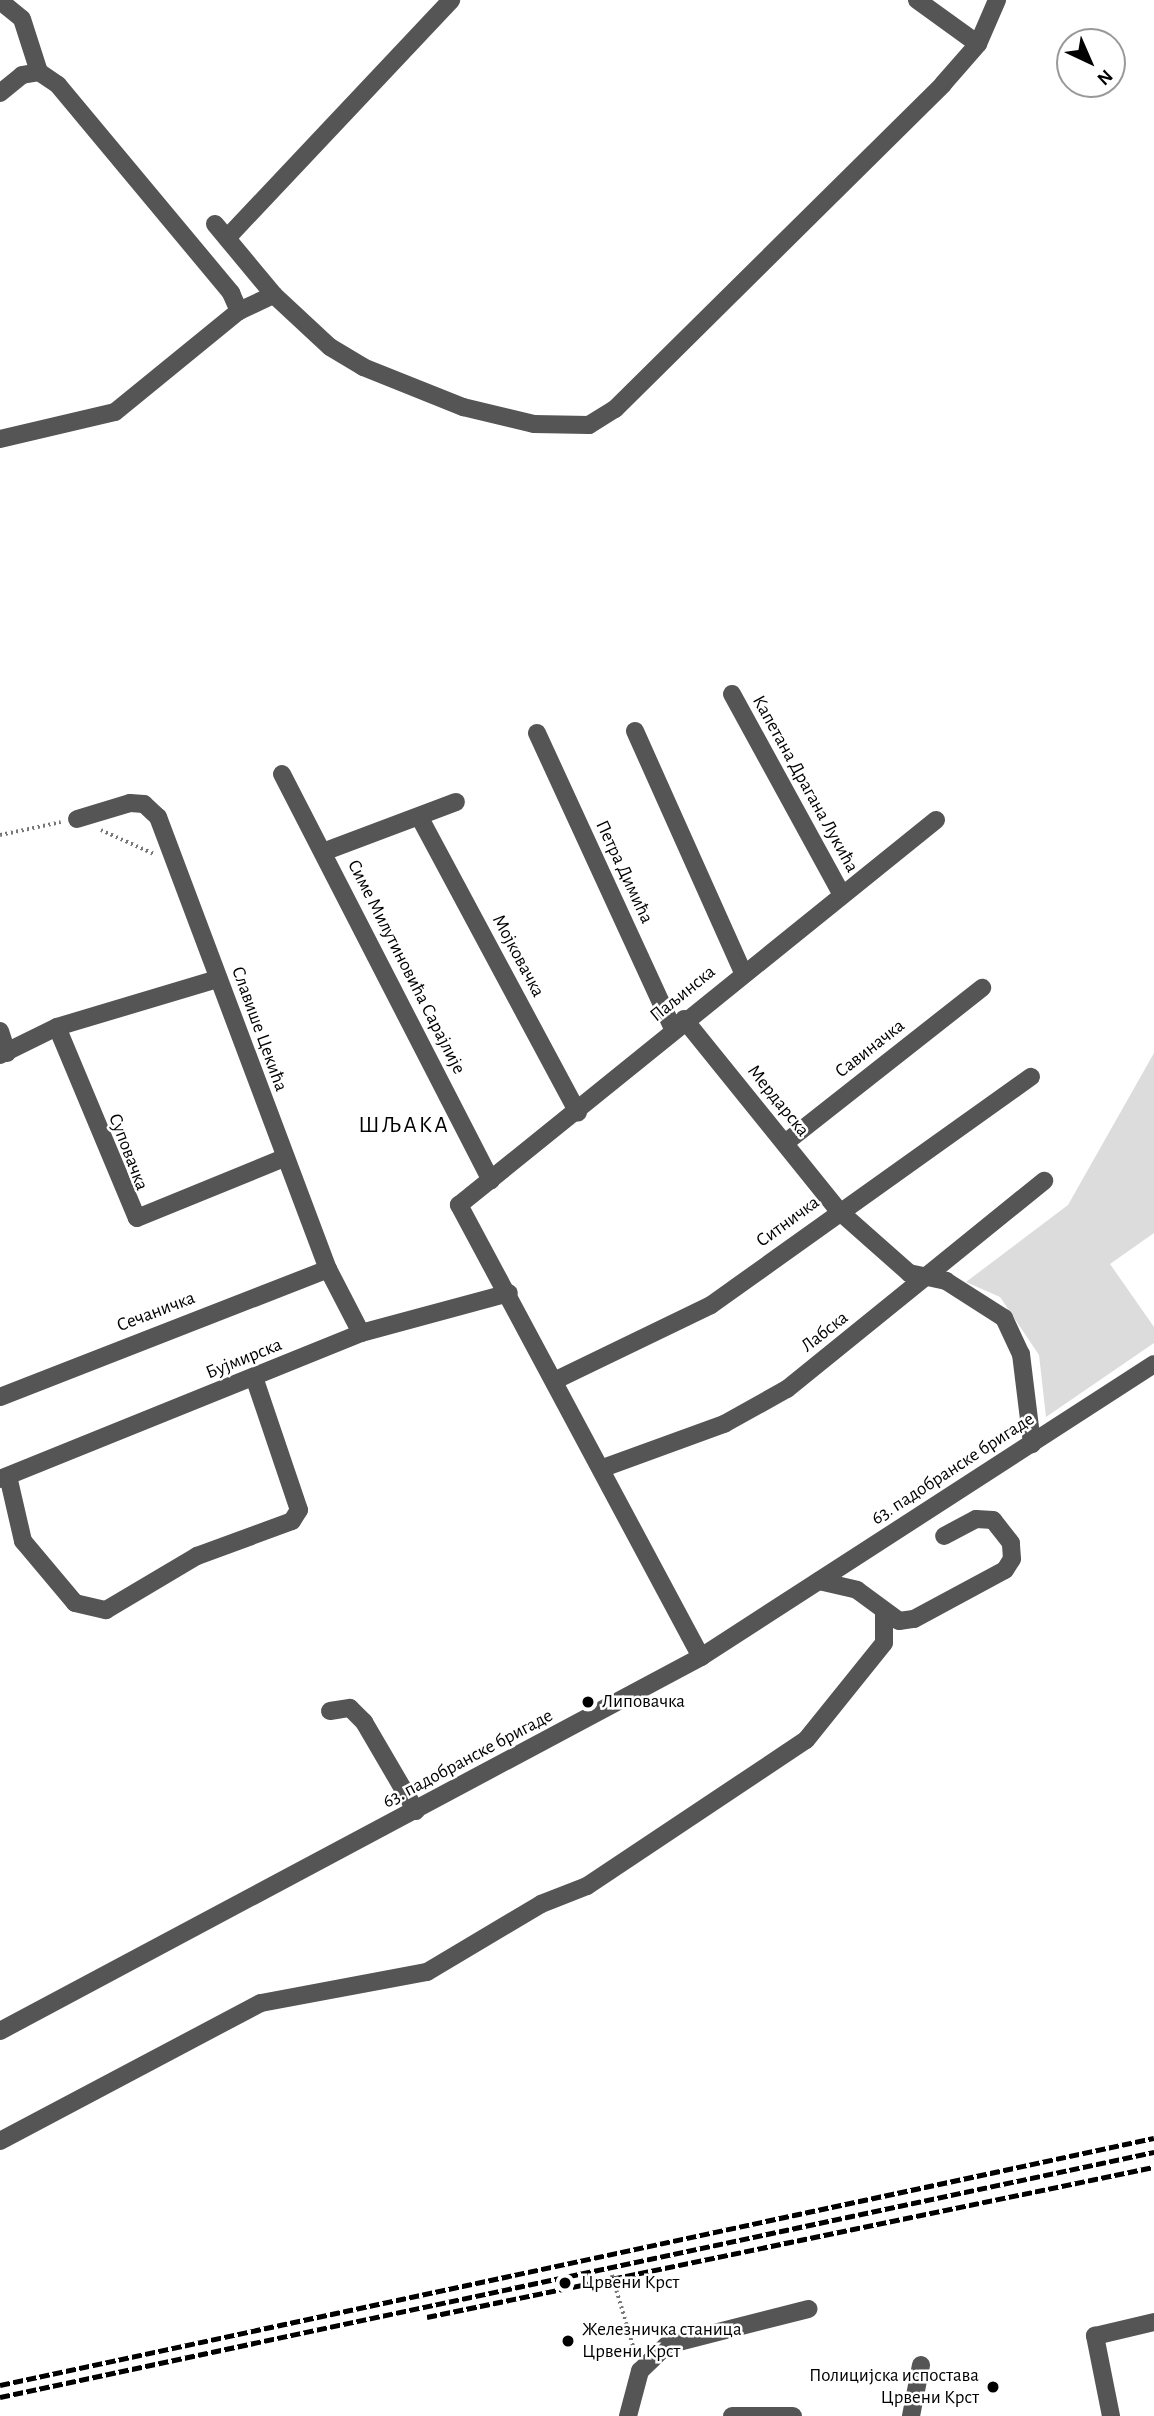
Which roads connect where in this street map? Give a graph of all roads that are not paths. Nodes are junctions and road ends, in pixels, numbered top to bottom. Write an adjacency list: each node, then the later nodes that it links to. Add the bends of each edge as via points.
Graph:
1 (451, 0): 9 (street)
2 (917, 0): 5 (street)
3 (997, 0): 5 (street)
4 (0, 1): 6 (street, via 22,19)
5 (978, 44): 10 (street, via 615,409 589,425 534,424 463,407 363,367 330,347)
6 (39, 72): 7 (street, via 22,75); 11 (street, via 58,85 231,293)
7 (0, 93)
8 (215, 224): 9 (street)
9 (227, 238): 10 (street)
10 (274, 295): 11 (street)
11 (239, 311): 12 (street, via 115,412)
12 (0, 439)
13 (732, 694): 22 (street, Капетана Драгана Лукића)
14 (635, 731): 23 (street)
15 (537, 733): 26 (street, Петра Димића)
16 (282, 774): 21 (street, Симе Милутиновића Сарајлије)
17 (456, 802): 19 (street)
18 (77, 819): 24 (street, Славише Цекића, via 144,804 158,817)
19 (421, 820): 21 (street); 31 (street, Мојковачка)
20 (936, 821): 22 (street, Паљинска)
21 (323, 852): 34 (street, Симе Милутиновића Сарајлије)
22 (842, 895): 23 (street, Паљинска)
23 (743, 972): 26 (street, Паљинска)
24 (217, 979): 27 (street); 33 (street, Славише Цекића)
25 (982, 988): 32 (street, Савиначка)
26 (679, 1024): 31 (street, Паљинска); 32 (street, Мердарска)
27 (57, 1027): 29 (street); 33 (street, Суповачка, via 137,1218)
28 (0, 1031): 29 (street)
29 (4, 1054)
30 (1031, 1077): 36 (street, Ситничка)
31 (578, 1113): 34 (street, Паљинска)
32 (785, 1143): 36 (street, Мердарска)
33 (284, 1158): 37 (street, Славише Цекића)
34 (491, 1180): 39 (street, Паљинска, via 459,1205)
35 (1044, 1181): 38 (street, Лабска)
36 (839, 1210): 38 (street, Мердарска, via 909,1273); 43 (street, Ситничка, via 711,1305)
37 (328, 1269): 40 (street, Славише Цекића); 44 (street, Сечаничка)
38 (931, 1275): 45 (street, Мердарска, via 1008,1324 1021,1354); 46 (street, Лабска, via 787,1389 724,1424)
39 (509, 1293): 40 (street, Бујмирска); 43 (street)
40 (361, 1333): 42 (street, Бујмирска)
41 (1154, 1364): 45 (street, 63. падобранске бригаде)
42 (254, 1377): 47 (street, Бујмирска); 47 (street, via 299,1510 292,1521 197,1556 106,1610 75,1602 23,1541)
43 (556, 1380): 46 (street)
44 (0, 1397)
45 (1032, 1444): 49 (street, 63. падобранске бригаде)
46 (603, 1468): 51 (street)
47 (4, 1477)
48 (944, 1536): 50 (street, via 976,1519 993,1520 1011,1543 1012,1559 1005,1570 934,1612 899,1621)
49 (819, 1581): 50 (street, via 858,1590); 51 (street, 63. падобранске бригаде)
50 (884, 1613): 55 (street, via 884,1643 806,1740 587,1886 541,1904 427,1972 346,1982 261,2003)
51 (701, 1657): 53 (street, 63. падобранске бригаде)
52 (330, 1711): 53 (street, via 350,1708 364,1722)
53 (416, 1811): 54 (street, 63. падобранске бригаде)
54 (0, 2031)
55 (0, 2141)
56 (808, 2309): 60 (street, via 667,2345 651,2356 633,2388)
57 (1154, 2322): 64 (street, via 1095,2336)
58 (920, 2365): 63 (street)
59 (773, 2414): 61 (street); 62 (street)
60 (628, 2416)
61 (732, 2416)
62 (793, 2416)
63 (911, 2416)
64 (1111, 2416)

